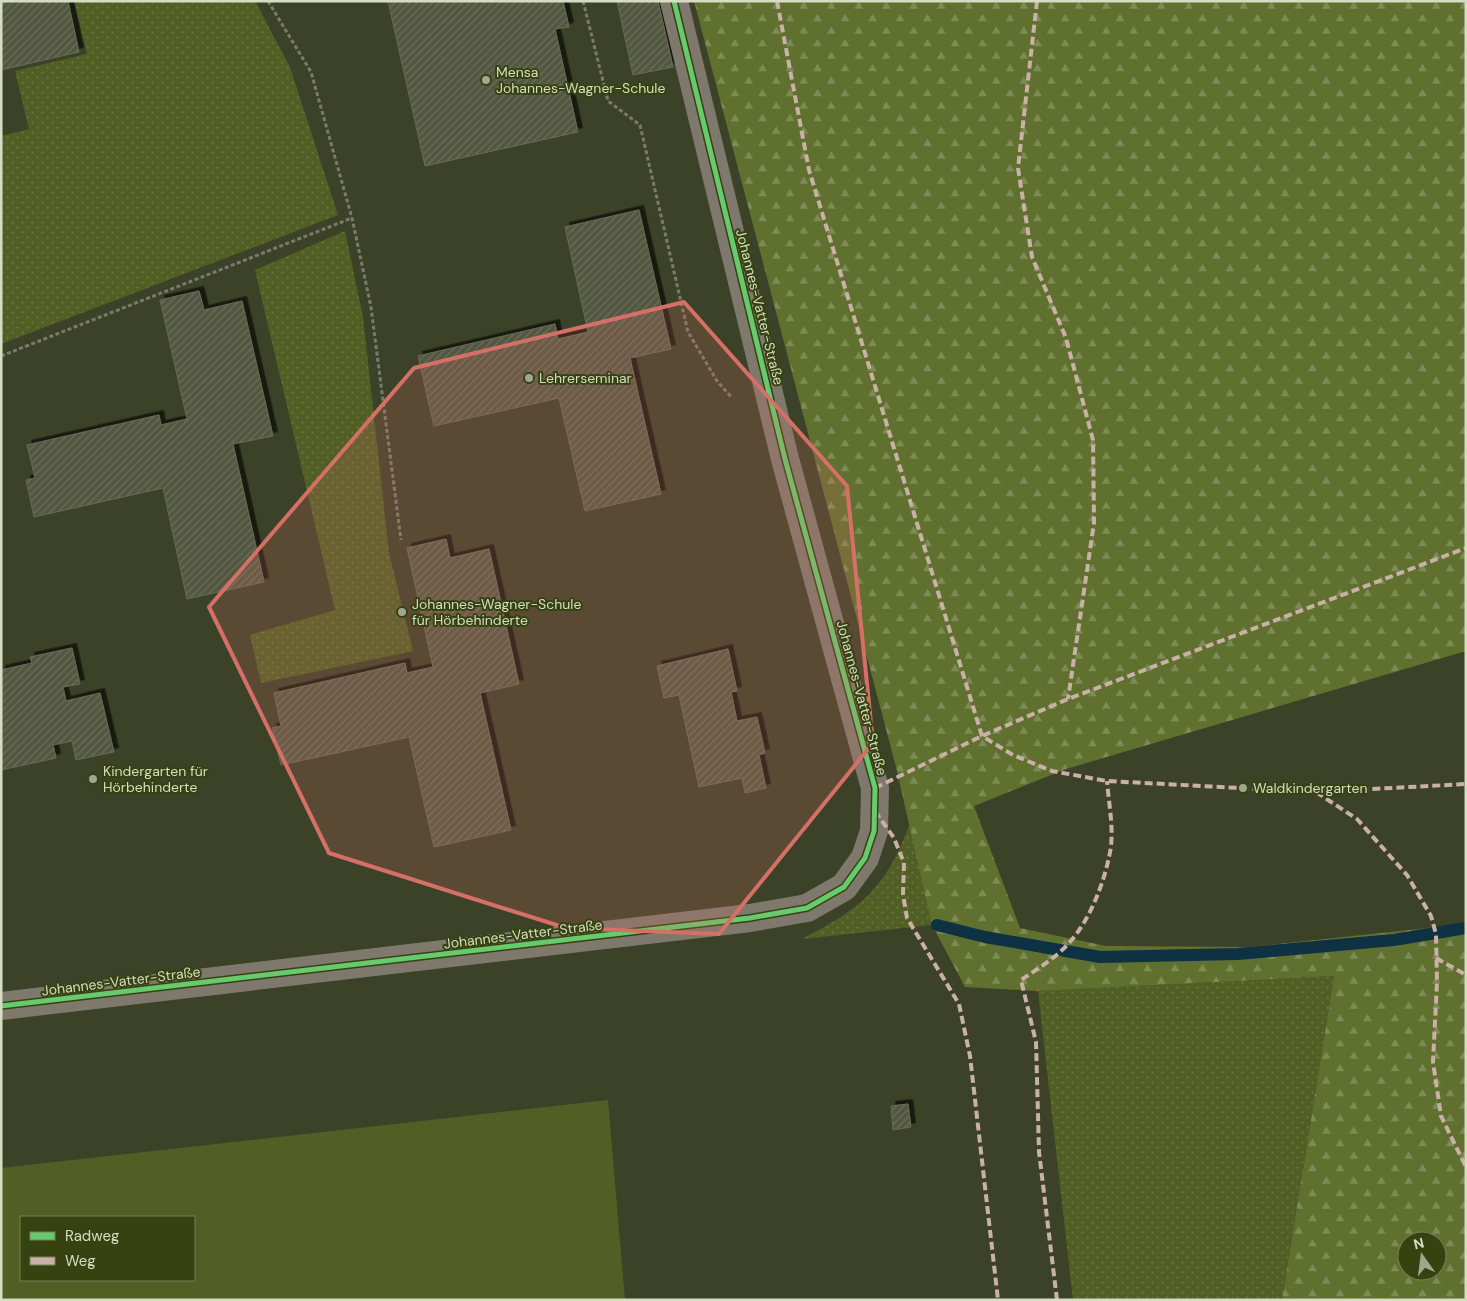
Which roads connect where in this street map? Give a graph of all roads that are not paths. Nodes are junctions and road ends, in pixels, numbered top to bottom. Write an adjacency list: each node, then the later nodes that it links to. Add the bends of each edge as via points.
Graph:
1 (674, 1): 2 (street, Johannes-Vatter-Straße, via 785,459 875,788 874,831 865,858 844,887 807,908 750,918)
2 (1, 1006)

